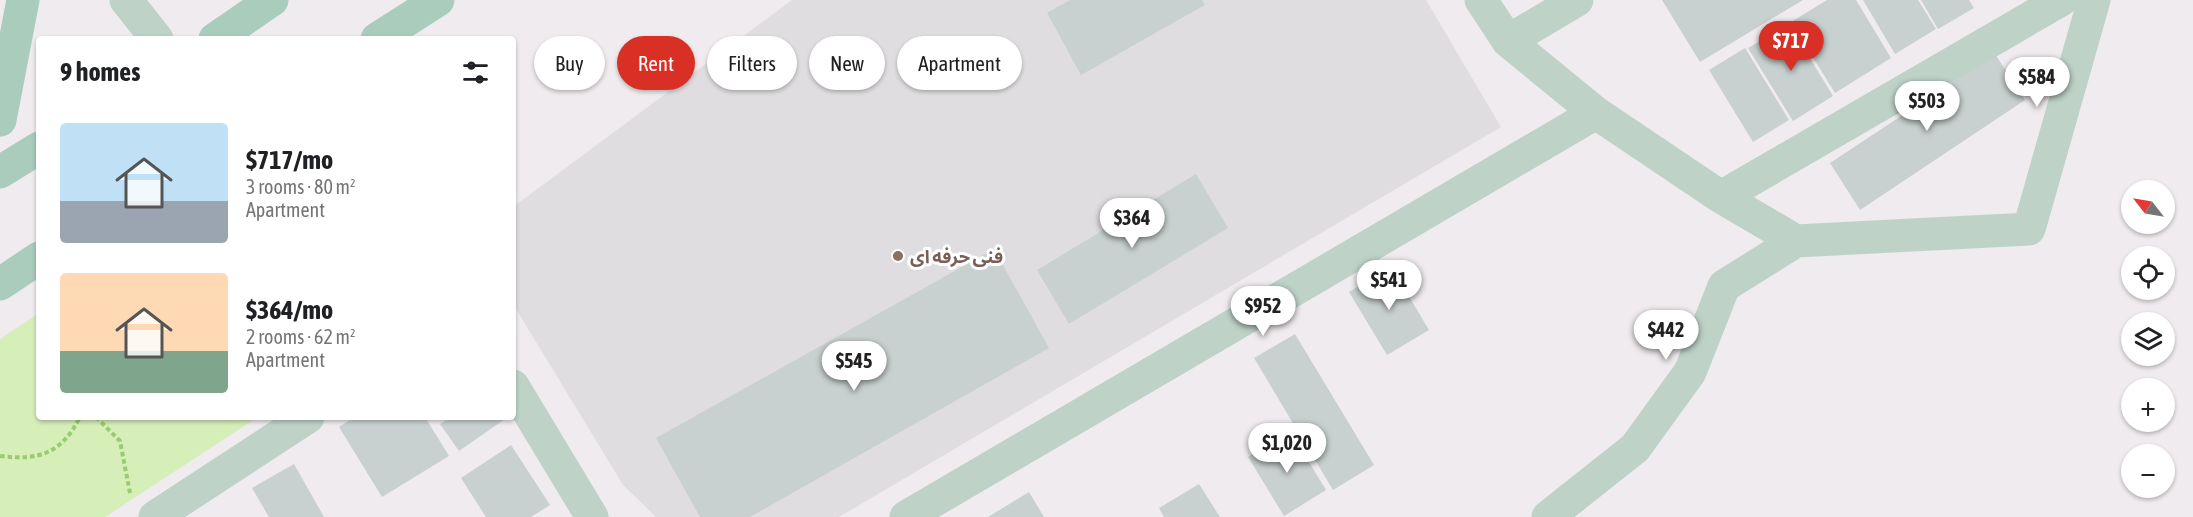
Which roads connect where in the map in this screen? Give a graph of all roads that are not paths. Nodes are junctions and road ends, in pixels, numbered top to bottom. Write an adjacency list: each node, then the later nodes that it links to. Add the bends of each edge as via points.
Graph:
1 (23, 0): 14 (main road)
2 (126, 0): 9 (street)
3 (272, 0): 10 (main road)
4 (438, 0): 11 (main road)
5 (1481, 0): 12 (street)
6 (1577, 0): 12 (street)
7 (2061, 0): 17 (street)
8 (2094, 0): 18 (street, via 2029,229)
9 (155, 36)
10 (219, 36)
11 (382, 36)
12 (1508, 41): 13 (street)
13 (1596, 113): 17 (street); 25 (street)
14 (0, 120)
15 (36, 150): 16 (main road)
16 (0, 172)
17 (1721, 197): 18 (street)
18 (1796, 241): 26 (street, via 1724,286 1690,372 1635,448)
19 (36, 260): 20 (main road)
20 (0, 284)
21 (516, 391): 24 (street)
22 (303, 420): 23 (street)
23 (144, 508)
24 (592, 517)
25 (906, 517)
26 (1548, 517)

